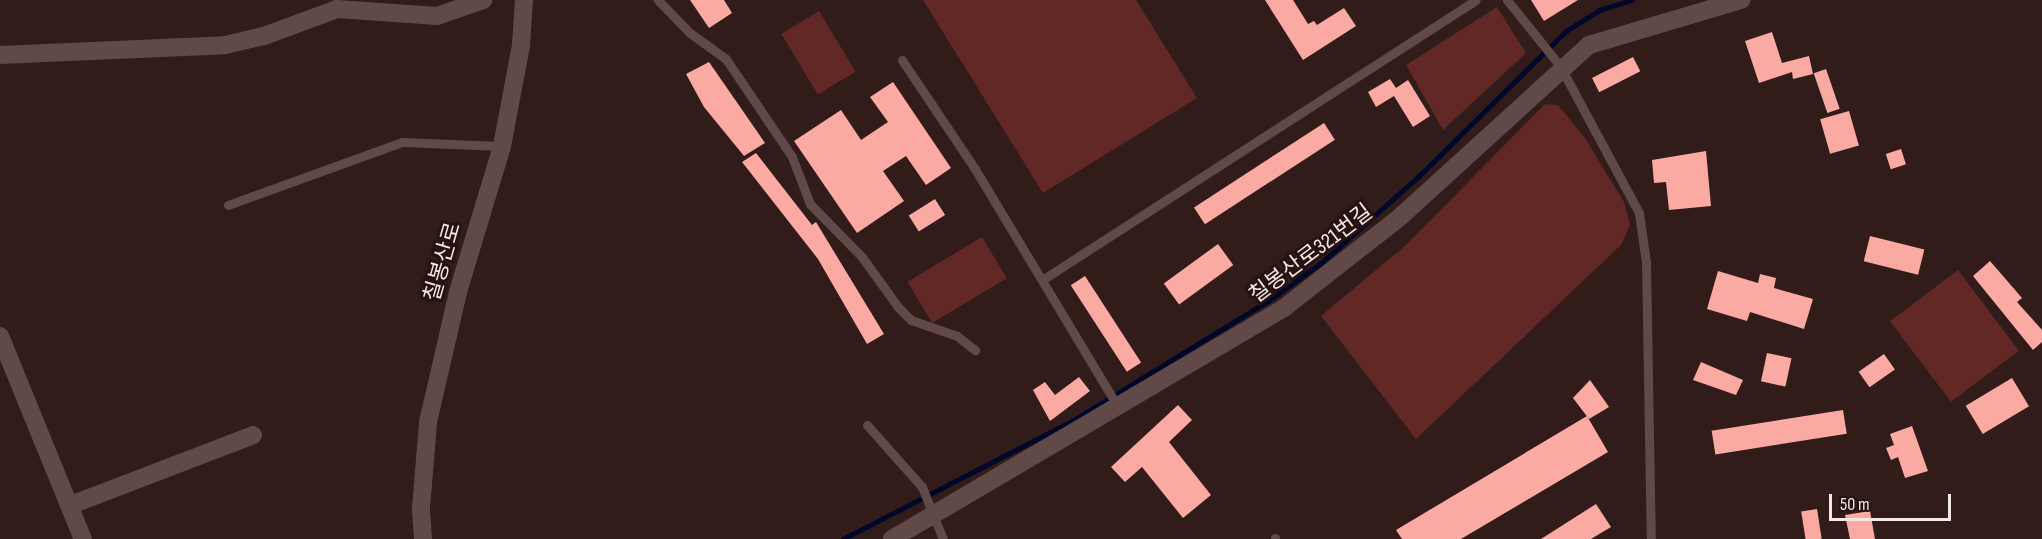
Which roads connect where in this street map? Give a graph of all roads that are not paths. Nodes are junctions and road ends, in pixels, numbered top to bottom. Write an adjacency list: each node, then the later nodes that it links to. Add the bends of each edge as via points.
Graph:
1 (483, 0): 7 (street, via 437,16 337,9 264,36 225,45)
2 (524, 0): 10 (street, 칠봉산로, via 521,45)
3 (658, 0): 14 (lane, via 690,33 726,58 792,157 810,204 862,257 898,307 911,320 957,336)
4 (1476, 0): 12 (lane)
5 (1507, 0): 9 (lane)
6 (1742, 0): 9 (street, 칠봉산로321번길, via 1589,45)
7 (0, 55)
8 (902, 60): 12 (lane)
9 (1560, 66): 15 (street, 칠봉산로321번길, via 1400,217 1284,308); 24 (lane, via 1639,213 1643,231)
10 (502, 146): 11 (lane, via 402,142); 21 (street, 칠봉산로, via 458,292 428,422 421,508)
11 (228, 205)
12 (1042, 279): 15 (lane, via 1103,387)
13 (0, 336): 18 (street)
14 (975, 350)
15 (1120, 409): 19 (street, 칠봉산로321번길)
16 (867, 425): 19 (lane, via 922,487)
17 (253, 435): 18 (street)
18 (71, 505): 20 (street)
19 (931, 513): 22 (street, 칠봉산로321번길); 23 (lane)
20 (83, 539)
21 (423, 539)
22 (892, 539)
23 (943, 539)
24 (1651, 539)

